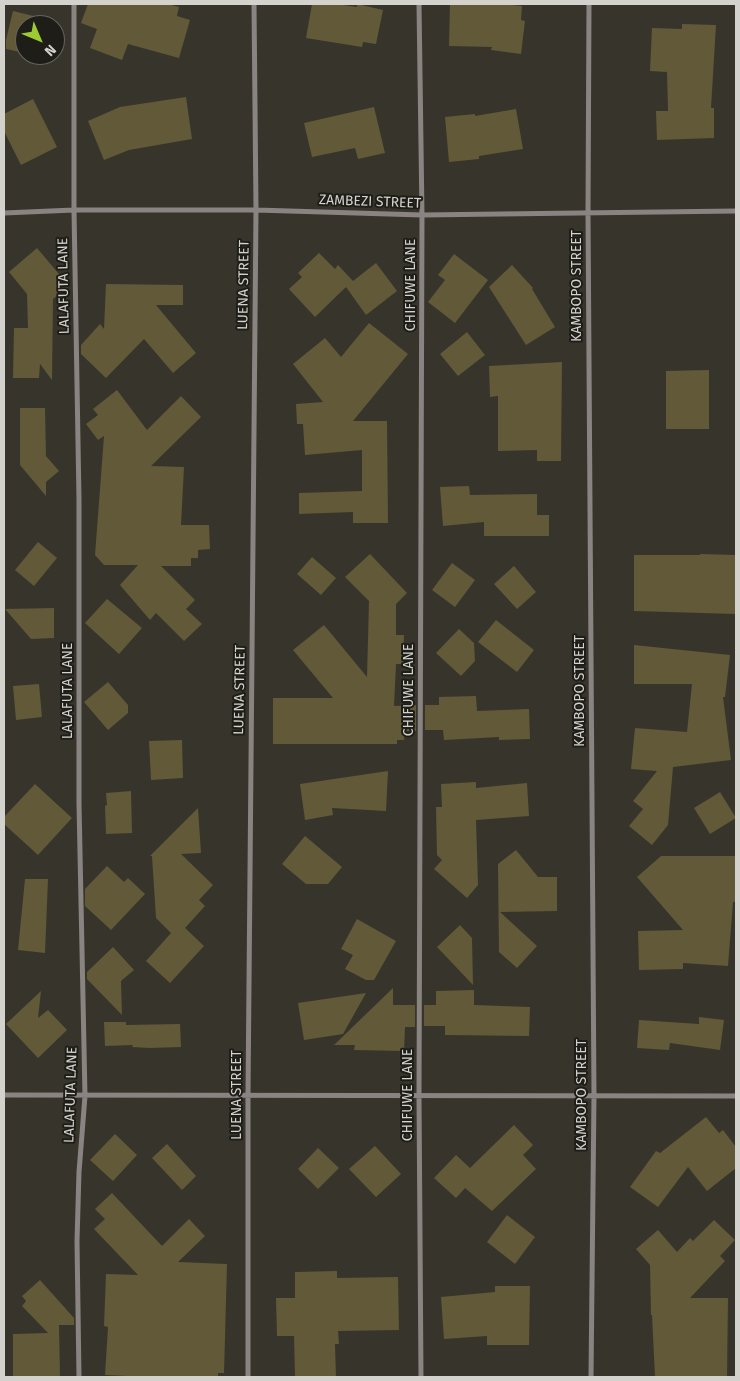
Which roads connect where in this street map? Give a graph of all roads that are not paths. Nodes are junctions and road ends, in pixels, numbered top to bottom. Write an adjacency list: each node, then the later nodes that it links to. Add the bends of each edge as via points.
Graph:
1 (74, 4): 5 (street, LALAFUTA LANE)
2 (254, 4): 6 (street, LUENA STREET)
3 (419, 4): 10 (street, CHIFUWE LANE)
4 (589, 4): 9 (street, KAMBOPO STREET)
5 (74, 210): 6 (street, ZAMBEZI STREET); 8 (street, ZAMBEZI STREET); 14 (street, LALAFUTA LANE)
6 (256, 210): 10 (street, ZAMBEZI STREET); 11 (street, LUENA STREET)
7 (736, 211): 9 (street, ZAMBEZI STREET)
8 (4, 213)
9 (588, 214): 10 (street, ZAMBEZI STREET); 13 (street, KAMBOPO STREET)
10 (422, 215): 15 (street, CHIFUWE LANE)
11 (248, 1094): 14 (street); 15 (street); 18 (street, LUENA STREET)
12 (4, 1095): 14 (street)
13 (594, 1095): 15 (street); 16 (street); 20 (street, KAMBOPO STREET)
14 (85, 1096): 17 (street, LALAFUTA LANE, via 77,1241)
15 (419, 1096): 19 (street, CHIFUWE LANE)
16 (736, 1096)
17 (79, 1377)
18 (248, 1377)
19 (420, 1377)
20 (591, 1377)

